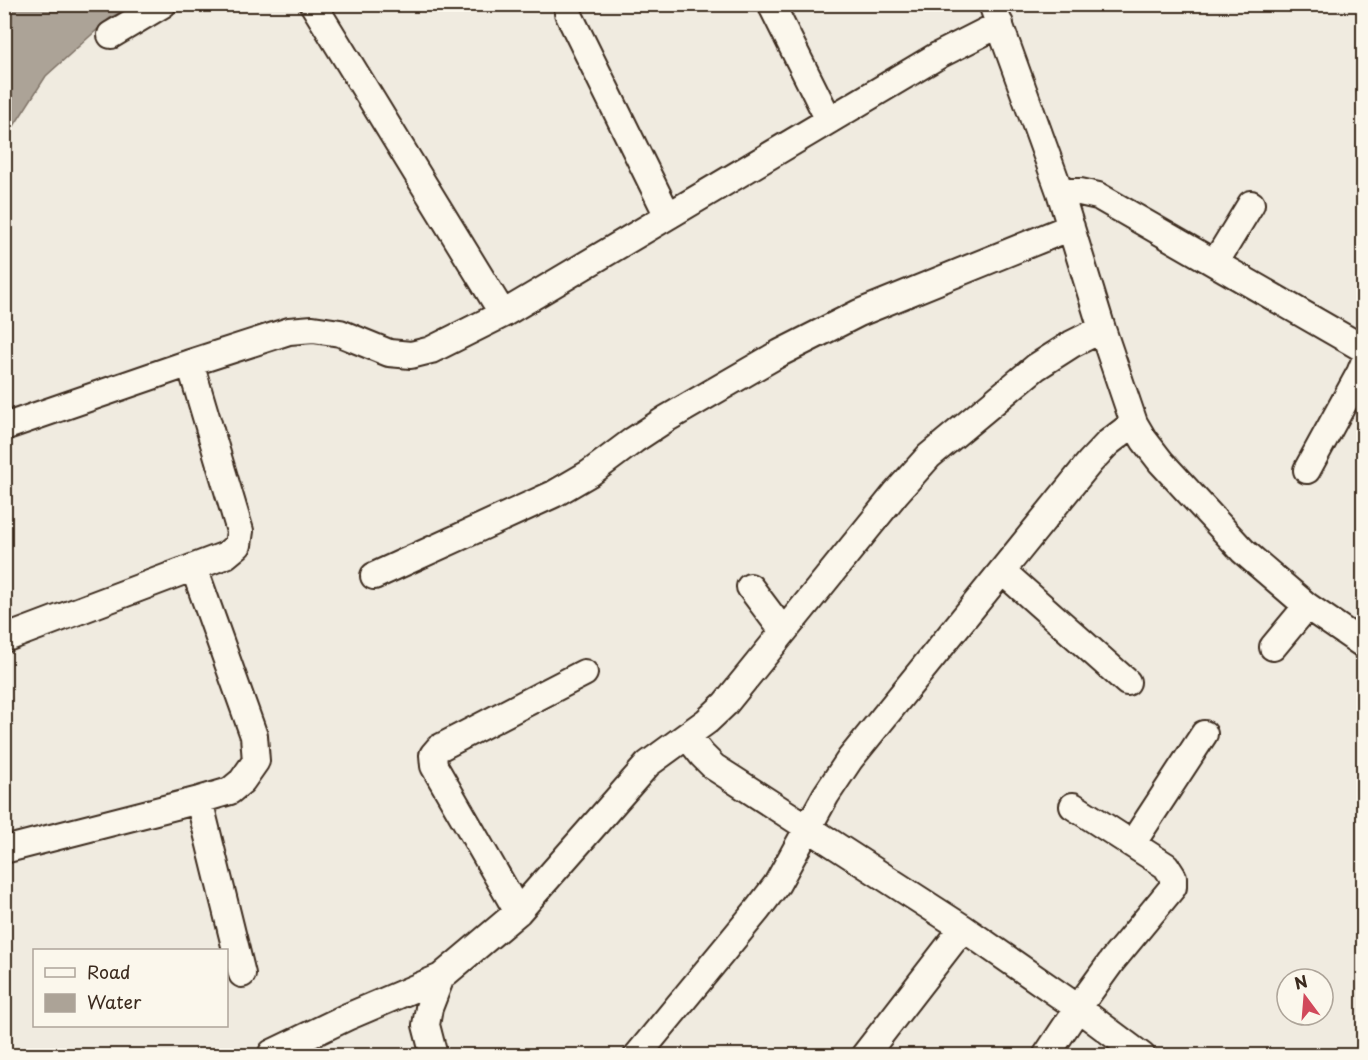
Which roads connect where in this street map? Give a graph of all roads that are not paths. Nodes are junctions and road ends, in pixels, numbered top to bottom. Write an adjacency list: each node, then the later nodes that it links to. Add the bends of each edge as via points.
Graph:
1 (163, 4): 6 (street)
2 (313, 4): 13 (street)
3 (771, 4): 7 (street)
4 (568, 13): 10 (street)
5 (996, 14): 7 (street, via 939,54); 8 (street)
6 (111, 35)
7 (829, 120): 10 (street)
8 (1060, 192): 11 (street); 12 (street, via 1098,196)
9 (1251, 204): 12 (street)
10 (668, 216): 13 (street)
11 (1071, 226): 14 (street); 23 (street, via 849,318 666,419 554,494)
12 (1215, 263): 15 (street)
13 (503, 314): 16 (street, via 431,350 411,355 389,353 340,333 313,329 289,332)
14 (1102, 329): 18 (street); 26 (street, via 1036,367 929,456)
15 (1364, 349)
16 (190, 363): 19 (street); 21 (street, via 240,531 238,545 226,555)
17 (1364, 363): 20 (street)
18 (1134, 423): 22 (street, via 1090,462); 25 (street, via 1161,462 1243,551)
19 (4, 427)
20 (1307, 470)
21 (194, 568): 27 (street); 34 (street, via 254,736 256,761 230,791)
22 (1002, 571): 31 (street); 36 (street, via 850,759)
23 (374, 576)
24 (750, 587): 26 (street)
25 (1308, 606): 28 (street); 29 (street)
26 (783, 631): 33 (street, via 725,704)
27 (4, 639)
28 (1364, 645)
29 (1273, 647)
30 (584, 673): 39 (street, via 439,748 433,755 434,766)
31 (1127, 682)
32 (1204, 734): 37 (street)
33 (687, 736): 36 (street, via 714,767); 39 (street, via 648,764)
34 (199, 800): 38 (street); 41 (street)
35 (1073, 806): 37 (street)
36 (807, 828): 40 (street); 46 (street, via 777,884)
37 (1132, 844): 43 (street, via 1166,866 1173,877 1173,887)
38 (4, 850)
39 (518, 912): 42 (street)
40 (963, 928): 43 (street); 47 (street)
41 (242, 974)
42 (441, 977): 44 (street); 45 (street, via 426,1025)
43 (1078, 1008): 48 (street); 49 (street)
44 (272, 1053)
45 (434, 1056)
46 (637, 1056)
47 (864, 1056)
48 (1046, 1056)
49 (1142, 1056)

